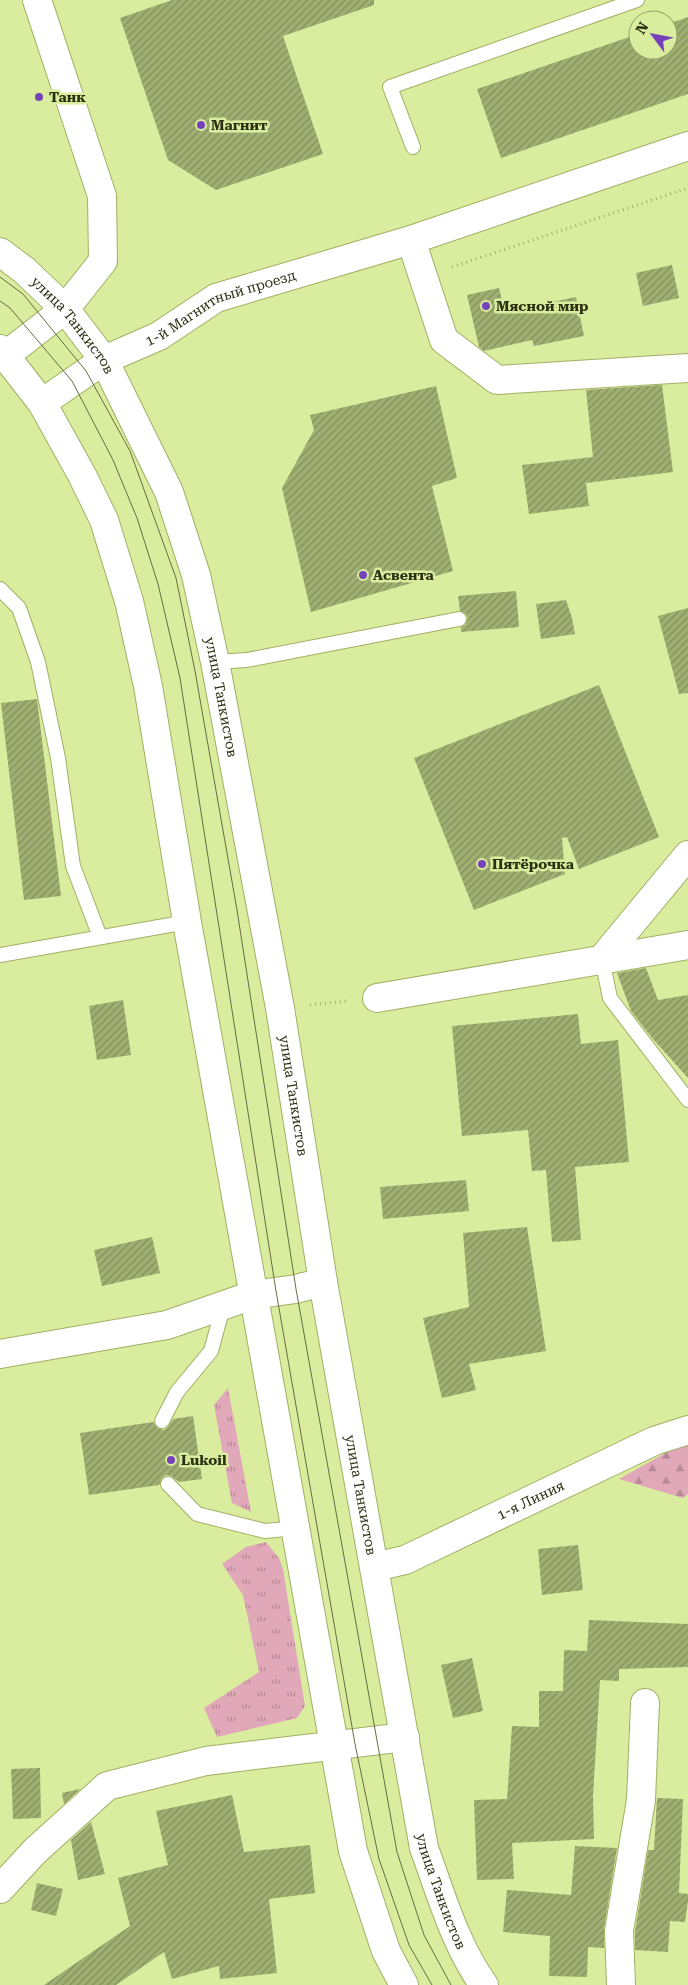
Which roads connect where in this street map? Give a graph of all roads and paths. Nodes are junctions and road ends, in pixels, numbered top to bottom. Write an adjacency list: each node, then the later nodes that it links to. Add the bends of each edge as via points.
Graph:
1 (37, 0): 9 (main road, via 102,196 103,261)
2 (637, 0): 4 (lane, via 390,86)
3 (688, 146): 6 (main road, 1-й Магнитный проезд)
4 (413, 147)
5 (688, 188): 8 (path)
6 (411, 240): 8 (main road); 11 (main road, 1-й Магнитный проезд, via 216,298 159,336)
7 (0, 252): 9 (main road, улица Танкистов)
8 (423, 277): 12 (main road, via 444,340 497,380)
9 (65, 309): 10 (main road); 11 (main road, улица Танкистов)
10 (3, 352): 13 (main road)
11 (104, 360): 13 (main road, 1-й Магнитный проезд); 16 (main road, улица Танкистов, via 169,492 196,575)
12 (688, 368)
13 (42, 403): 18 (main road, via 104,520 129,601 148,686)
14 (0, 589): 19 (lane, via 19,608 38,662 58,758 73,866)
15 (459, 619): 16 (lane, via 247,660)
16 (215, 662): 26 (main road, улица Танкистов, via 280,1008)
17 (688, 854): 22 (main road)
18 (187, 922): 19 (lane); 27 (main road)
19 (100, 937): 21 (lane)
20 (688, 945): 22 (main road)
21 (0, 955)
22 (602, 959): 23 (main road); 25 (lane, via 610,998)
23 (377, 998): 24 (path)
24 (306, 1005)
25 (688, 1100)
26 (323, 1282): 27 (main road); 34 (main road, улица Танкистов)
27 (253, 1295): 28 (main road); 33 (main road)
28 (223, 1307): 29 (main road, via 167,1325); 30 (lane, via 211,1351 177,1392)
29 (0, 1354)
30 (162, 1421)
31 (688, 1430): 34 (main road, 1-я Линия, via 654,1441 405,1560)
32 (168, 1484): 33 (lane, via 197,1514 265,1531)
33 (296, 1528): 37 (main road)
34 (374, 1567): 36 (main road, улица Танкистов)
35 (645, 1703): 41 (main road, via 641,1800 620,1931)
36 (405, 1737): 37 (main road); 40 (main road, улица Танкистов, via 424,1848 454,1931)
37 (335, 1746): 38 (main road, via 206,1761 107,1786 35,1850); 39 (main road, via 353,1852 386,1952)
38 (0, 1889)
39 (404, 1985)
40 (484, 1985)
41 (621, 1985)

